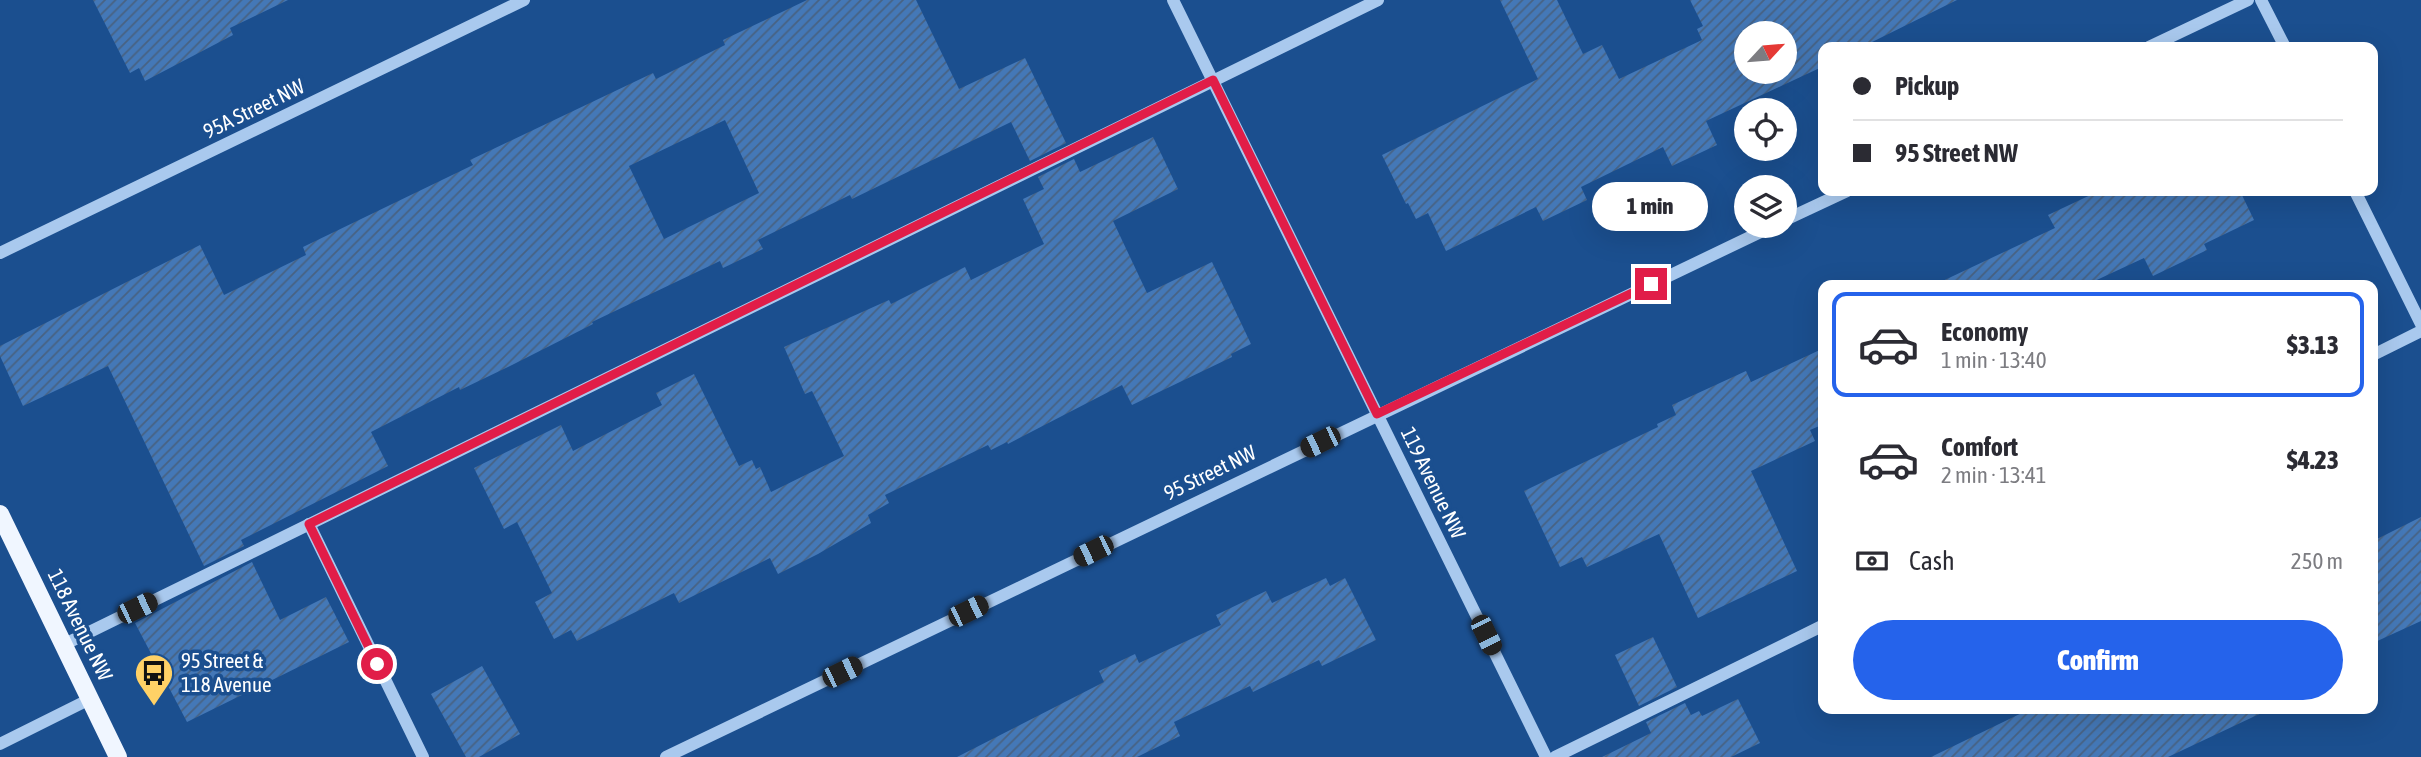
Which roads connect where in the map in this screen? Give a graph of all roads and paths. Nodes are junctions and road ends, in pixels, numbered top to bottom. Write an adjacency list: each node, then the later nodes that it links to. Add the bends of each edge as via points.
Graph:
1 (524, 0): 13 (street, 95A Street NW)
2 (1173, 0): 8 (street, 119 Avenue NW)
3 (1378, 0): 8 (street)
4 (2248, 0): 6 (street)
5 (2261, 0): 7 (street)
6 (2160, 42)
7 (2282, 42)
8 (1213, 80): 17 (street, 119 Avenue NW); 19 (street)
9 (1836, 196): 11 (street)
10 (2357, 196): 14 (street)
11 (1797, 214)
12 (1748, 238): 17 (street, 95 Street NW)
13 (0, 253)
14 (2421, 324)
15 (2421, 331): 16 (street)
16 (2378, 352)
17 (1377, 414): 26 (street, 95 Street NW); 27 (street, 119 Avenue NW)
18 (0, 514): 21 (main road, 118 Avenue NW)
19 (309, 524): 21 (street); 25 (street)
20 (1818, 628): 28 (street)
21 (64, 645): 22 (main road, 118 Avenue NW)
22 (90, 699): 23 (street); 24 (main road, 118 Avenue NW)
23 (0, 744)
24 (118, 757)
25 (422, 757)
26 (666, 757)
27 (1546, 757)
28 (1555, 757)

